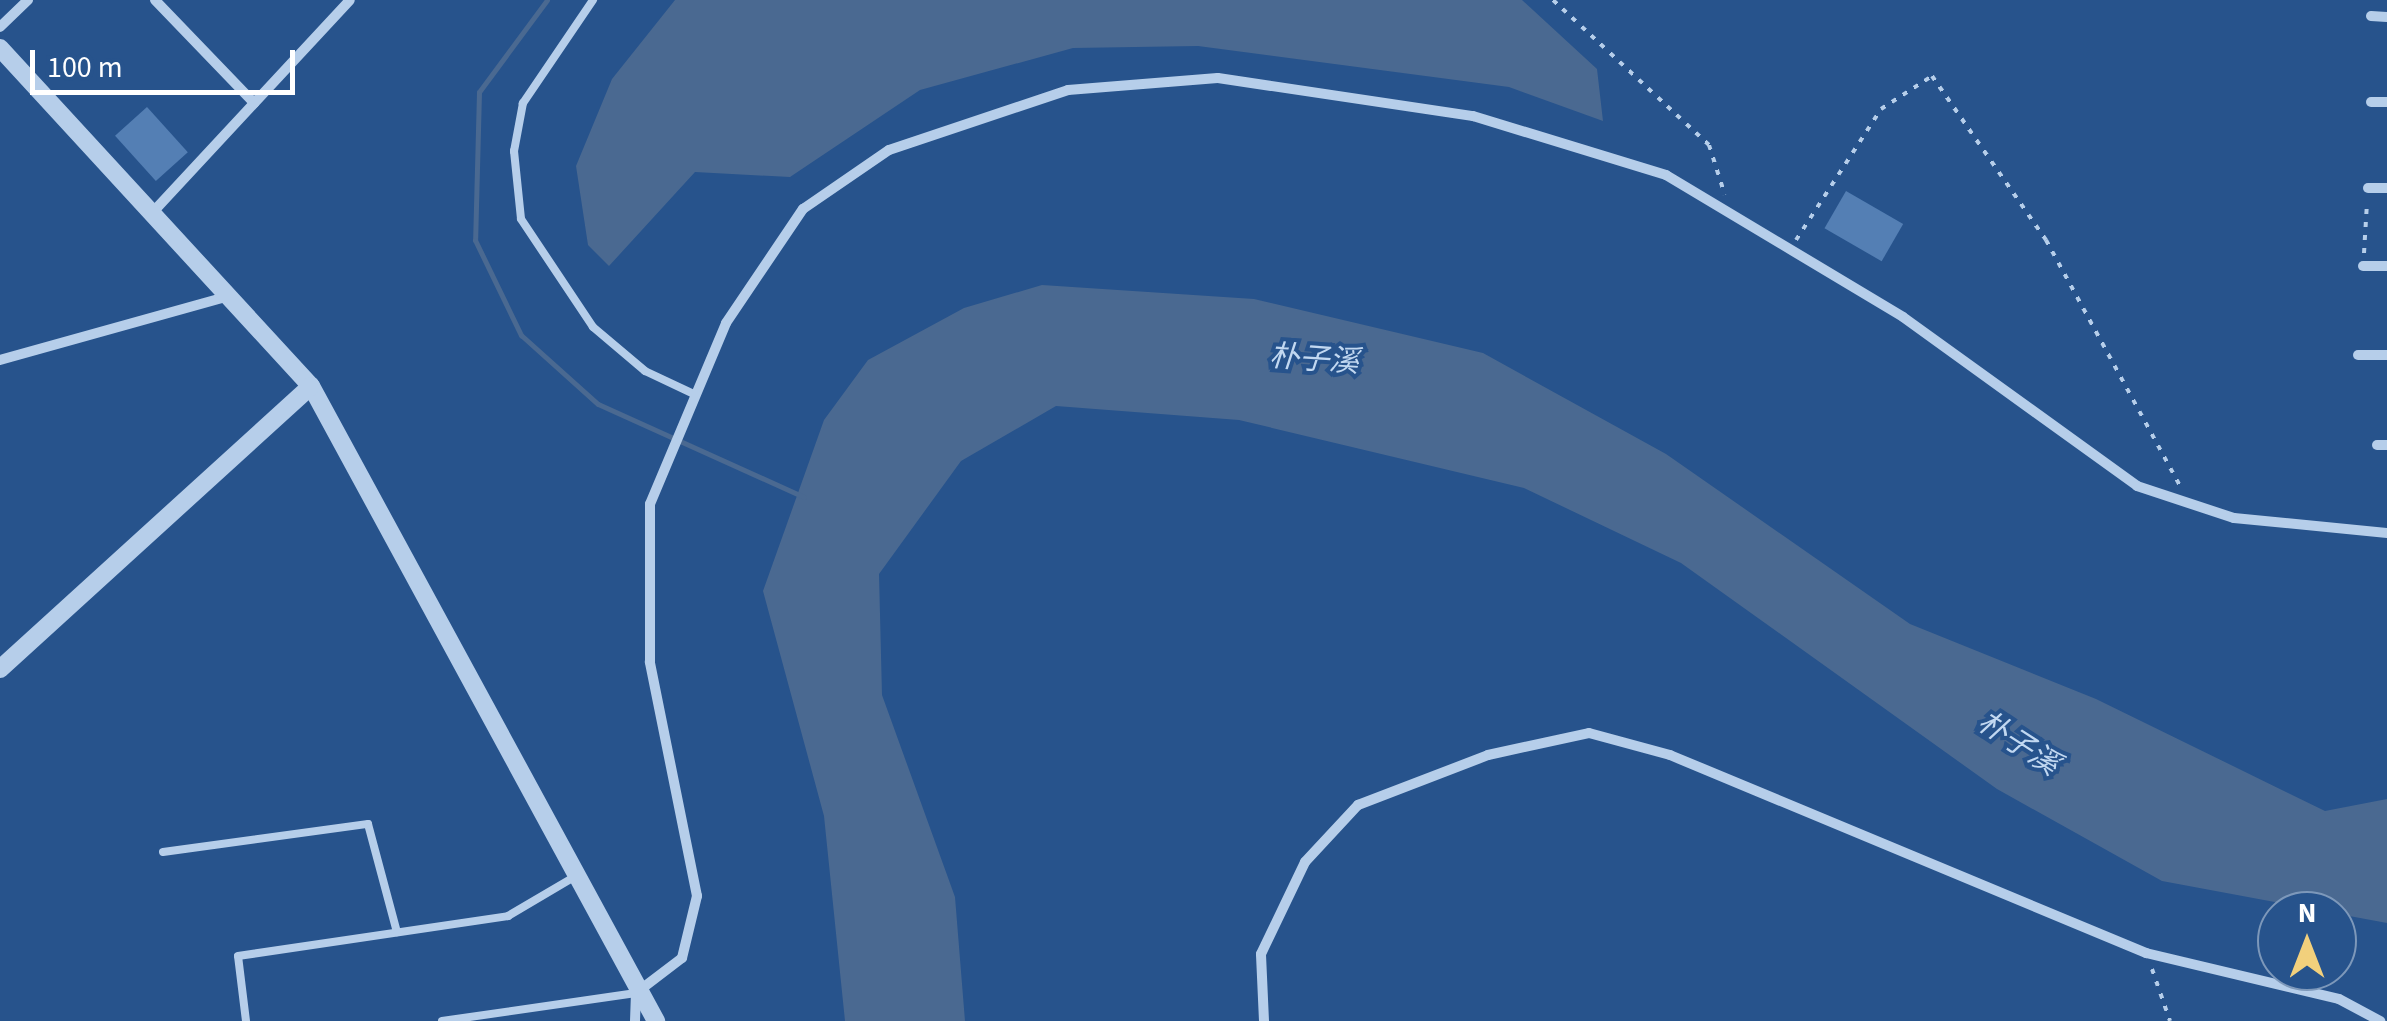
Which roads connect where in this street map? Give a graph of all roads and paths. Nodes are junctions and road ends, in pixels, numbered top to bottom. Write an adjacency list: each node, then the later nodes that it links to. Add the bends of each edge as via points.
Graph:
1 (28, 0): 8 (street)
2 (156, 0): 12 (street)
3 (350, 0): 12 (street)
4 (593, 0): 25 (lane, via 523,103 514,151 521,220 563,296 593,328 644,372)
5 (1554, 0): 15 (path, via 1710,145)
6 (2371, 16): 7 (street)
7 (2387, 17)
8 (0, 27)
9 (0, 48): 16 (street)
10 (2371, 102): 11 (street)
11 (2387, 102)
12 (254, 103): 16 (street)
13 (2368, 188): 14 (street); 18 (path)
14 (2387, 188)
15 (1729, 208): 17 (street); 25 (street, via 1666,175 1473,116 1218,78 1068,90 890,150 802,208 726,323)
16 (154, 212): 20 (street)
17 (1794, 244): 26 (street, via 2137,486); 26 (path, via 1881,109 1932,76 2046,240)
18 (2364, 266): 19 (street)
19 (2387, 266)
20 (230, 296): 23 (street); 24 (street)
21 (2358, 355): 22 (street)
22 (2387, 356)
23 (0, 360)
24 (311, 386): 28 (street); 30 (street)
25 (696, 395): 33 (street, via 650,504 650,662 697,896 682,958)
26 (2187, 502): 27 (street, via 2234,518)
27 (2387, 533)
28 (0, 669)
29 (163, 852): 31 (lane, via 368,824)
30 (580, 874): 31 (lane, via 508,916); 33 (street)
31 (397, 932): 34 (lane, via 238,956)
32 (2146, 953): 38 (street, via 1670,754 1589,733 1488,754 1358,805 1305,862 1261,954); 39 (path); 40 (street, via 2339,999)
33 (636, 993): 35 (lane); 36 (street); 37 (street)
34 (246, 1021)
35 (442, 1021)
36 (635, 1021)
37 (659, 1021)
38 (1264, 1021)
39 (2170, 1021)
40 (2380, 1021)

